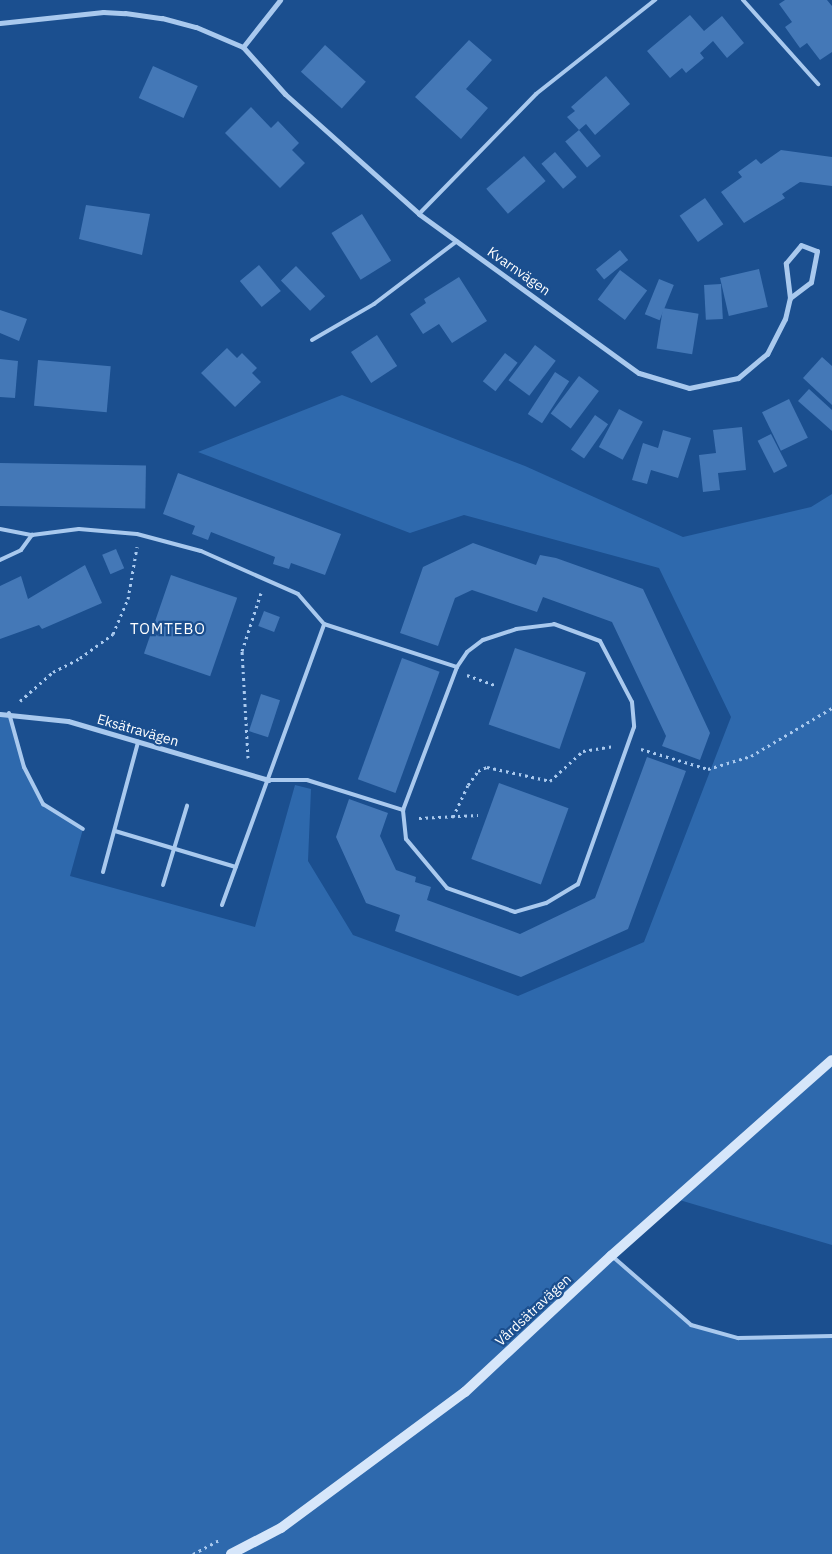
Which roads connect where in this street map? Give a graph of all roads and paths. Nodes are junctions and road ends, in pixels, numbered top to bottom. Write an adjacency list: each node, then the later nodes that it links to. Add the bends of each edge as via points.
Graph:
1 (280, 0): 5 (street)
2 (655, 0): 7 (lane, via 536,94)
3 (743, 0): 6 (lane, via 749,2)
4 (0, 24): 5 (street, via 102,12 125,13 196,27)
5 (243, 47): 7 (street, Kvarnvägen, via 285,94)
6 (818, 84)
7 (419, 214): 8 (street, Kvarnvägen)
8 (457, 240): 9 (street, Kvarnvägen, via 638,372 689,388 738,378 767,354 785,319); 10 (lane, via 374,304)
9 (790, 298): 9 (street, Kvarnvägen, via 786,263 801,245 817,251 811,282)
10 (312, 340)
11 (0, 529): 13 (lane)
12 (137, 534): 13 (lane, via 79,529); 15 (lane, via 201,551); 21 (path, via 128,599 113,634 80,658 52,672)
13 (32, 535): 14 (lane, via 21,550)
14 (0, 560)
15 (266, 578): 16 (lane, via 298,594); 24 (path, via 242,650)
16 (324, 624): 17 (lane); 25 (lane)
17 (457, 667): 18 (path, via 468,676); 23 (lane, via 483,640 516,629 554,624 600,641 632,702 634,727); 27 (lane)
18 (497, 686)
19 (832, 708): 23 (path, via 751,756 708,769)
20 (0, 714): 21 (street, Eksätravägen)
21 (9, 714): 22 (street, Eksätravägen, via 68,721); 30 (lane, via 24,767 43,804)
22 (138, 742): 24 (street, Eksätravägen); 31 (lane)
23 (629, 746): 27 (lane, via 578,884 538,905 515,912 447,888 406,839); 29 (path, via 583,751 550,781 487,767 478,772 468,785)
24 (249, 774): 25 (street, Eksätravägen)
25 (268, 780): 27 (lane, via 307,780); 33 (lane)
26 (188, 806): 32 (lane)
27 (403, 810): 29 (path, via 416,818)
28 (478, 815): 29 (path)
29 (453, 817)
30 (83, 829)
31 (114, 831): 32 (lane); 34 (lane)
32 (174, 849): 33 (lane); 35 (lane)
33 (236, 867): 36 (lane)
34 (103, 872)
35 (163, 885)
36 (222, 905)
37 (832, 1060): 38 (street, Vårdsätravägen)
38 (611, 1256): 39 (lane, via 691,1325 738,1338); 42 (street, Vårdsätravägen, via 465,1392 281,1528)
39 (832, 1336)
40 (226, 1537): 41 (path)
41 (193, 1554)
42 (232, 1554)

